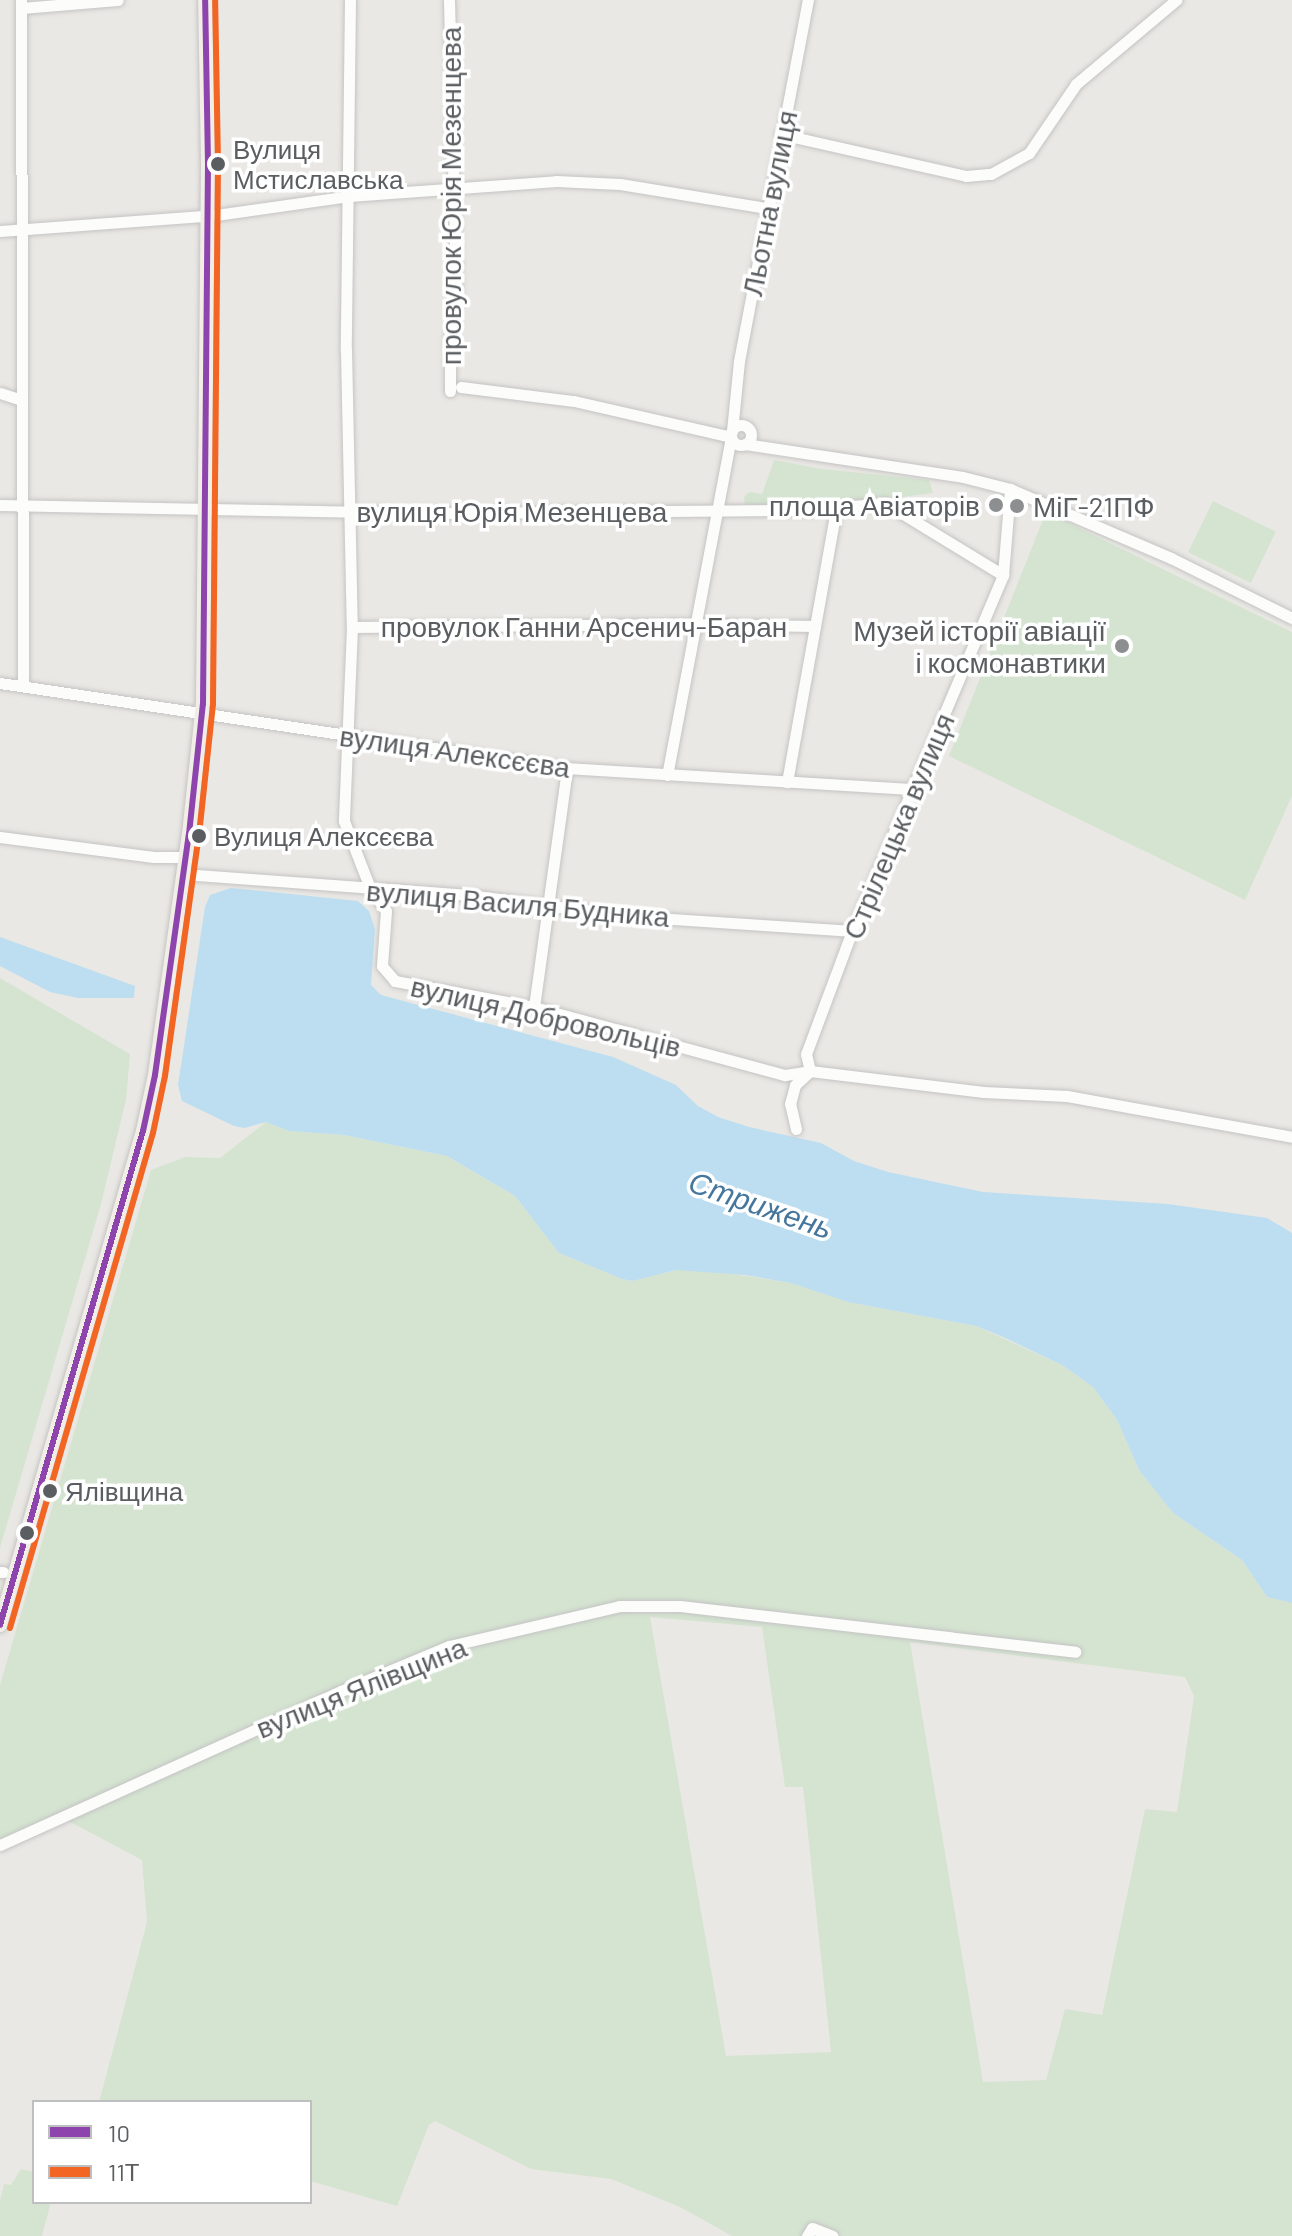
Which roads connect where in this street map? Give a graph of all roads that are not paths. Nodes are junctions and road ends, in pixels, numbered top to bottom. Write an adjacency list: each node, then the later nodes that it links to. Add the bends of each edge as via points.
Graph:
1 (118, 0): 7 (street)
2 (205, 0): 12 (main road)
3 (350, 0): 10 (street, вулиця Добровольців)
4 (449, 0): 9 (street, провулок Юрія Мезенцева)
5 (808, 0): 8 (street, Льотна вулиця)
6 (1176, 0): 8 (street, via 1076,84 1029,153 991,174 966,176)
7 (21, 4): 13 (street)
8 (780, 134): 11 (street, Льотна вулиця)
9 (454, 187): 10 (street); 11 (street, via 556,181 620,184); 19 (street, провулок Юрія Мезенцева, via 456,294 450,342 456,389 574,401 703,433)
10 (349, 196): 12 (street); 29 (street, вулиця Добровольців)
11 (767, 208): 17 (street, Льотна вулиця, via 739,361)
12 (207, 216): 13 (street); 26 (main road)
13 (21, 228): 14 (street); 16 (street)
14 (0, 231)
15 (0, 393): 16 (street)
16 (22, 400): 24 (street)
17 (737, 406): 18 (street); 19 (street, Льотна вулиця)
18 (749, 430): 19 (street, via 739,425); 20 (street); 21 (street)
19 (732, 434): 20 (street); 22 (street, Льотна вулиця)
20 (744, 445): 21 (street); 22 (street)
21 (764, 445): 23 (street)
22 (728, 457): 28 (street, Льотна вулиця)
23 (1010, 489): 30 (street, Стрілецька вулиця); 31 (street, via 1171,558)
24 (25, 504): 25 (street, вулиця Юрія Мезенцева); 26 (street, вулиця Юрія Мезенцева); 36 (street)
25 (0, 505)
26 (204, 509): 29 (street, вулиця Юрія Мезенцева); 37 (main road)
27 (836, 509): 28 (street, вулиця Юрія Мезенцева); 30 (street, вулиця Юрія Мезенцева, via 885,503); 33 (street)
28 (717, 510): 29 (street, вулиця Юрія Мезенцева); 32 (street, Льотна вулиця)
29 (350, 511): 34 (street, вулиця Добровольців)
30 (1003, 575): 42 (street, Стрілецька вулиця)
31 (1292, 618)
32 (696, 624): 33 (street, провулок Ганни Арсенич-Баран); 34 (street, провулок Ганни Арсенич-Баран); 40 (street, Льотна вулиця)
33 (815, 626): 41 (street)
34 (352, 627): 38 (street, вулиця Добровольців)
35 (0, 683): 36 (street, вулиця Алексєєва)
36 (23, 686): 37 (street, вулиця Алексєєва)
37 (203, 714): 38 (street, вулиця Алексєєва); 44 (main road)
38 (350, 737): 39 (street, вулиця Алексєєва); 46 (street, вулиця Добровольців, via 344,821)
39 (567, 768): 40 (street, вулиця Алексєєва); 47 (street)
40 (667, 775): 41 (street, вулиця Алексєєва)
41 (787, 782): 42 (street, вулиця Алексєєва)
42 (913, 789): 48 (street, Стрілецька вулиця)
43 (0, 837): 44 (street)
44 (185, 857): 45 (main road)
45 (183, 874): 46 (street, вулиця Василя Будника); 53 (main road, via 143,1131)
46 (370, 888): 47 (street, вулиця Василя Будника); 49 (street, вулиця Добровольців, via 386,911 382,966 395,981)
47 (549, 905): 48 (street, вулиця Василя Будника, via 600,914); 49 (street)
48 (852, 931): 50 (street, Стрілецька вулиця, via 806,1054)
49 (534, 1007): 50 (street, вулиця Добровольців, via 785,1075)
50 (810, 1071): 51 (street, Стрілецька вулиця, via 795,1085 790,1104); 52 (street, via 984,1092 1067,1096)
51 (796, 1129)
52 (1292, 1137)
53 (0, 1625)
54 (1075, 1652): 55 (street, вулиця Ялівщина, via 680,1606 619,1606 449,1646)
55 (0, 1845)
56 (809, 2232): 57 (street)
57 (833, 2236)

